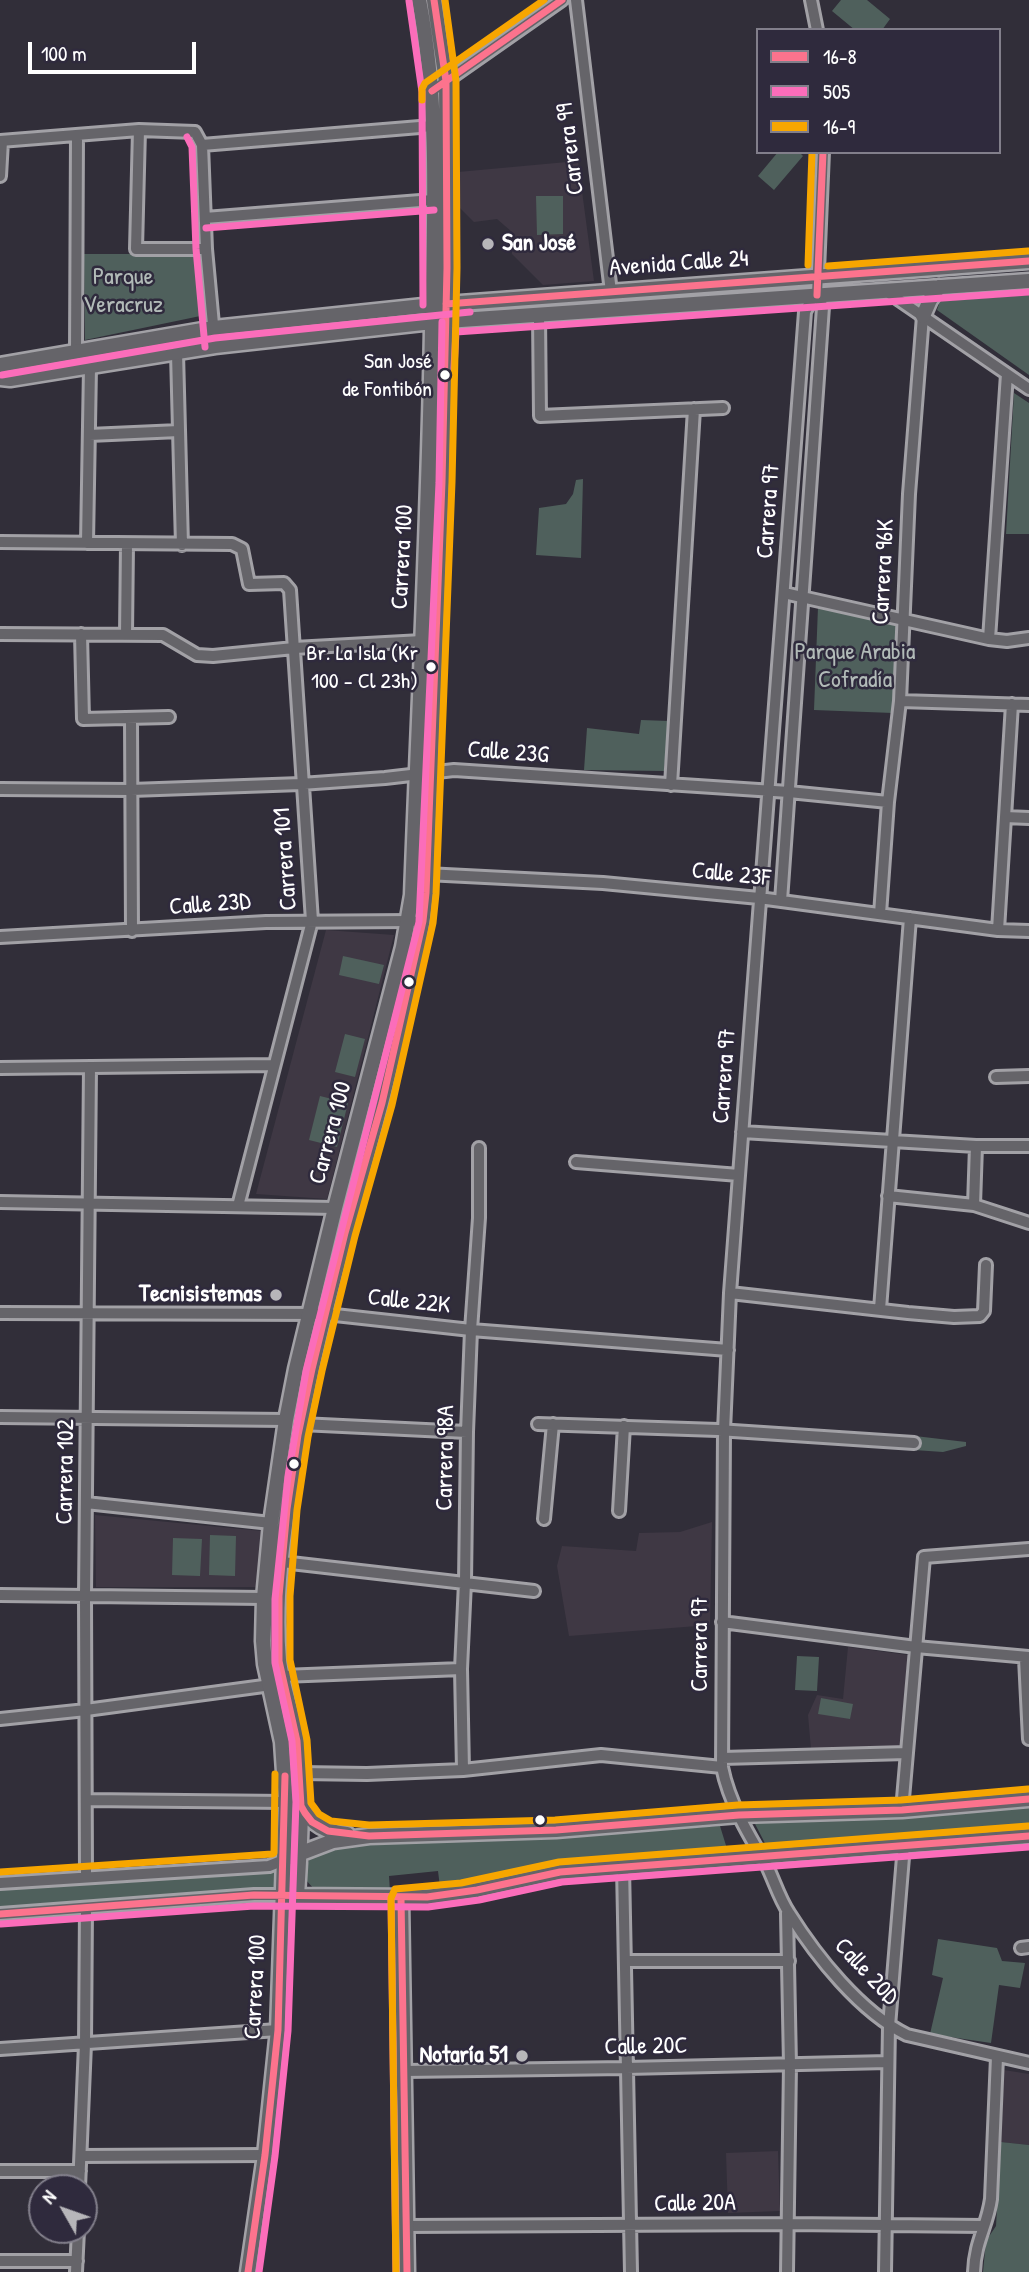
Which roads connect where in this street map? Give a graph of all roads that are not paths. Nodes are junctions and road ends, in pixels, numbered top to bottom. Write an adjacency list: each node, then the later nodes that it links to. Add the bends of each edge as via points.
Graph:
1 (419, 0): 8 (main road, Carrera 100)
2 (433, 0): 7 (main road, Carrera 100)
3 (562, 0): 7 (street)
4 (576, 0): 24 (street, Carrera 99)
5 (811, 0): 6 (street)
6 (817, 28)
7 (446, 81): 8 (street); 26 (main road, Carrera 100)
8 (432, 91): 9 (main road, Carrera 100)
9 (432, 126): 13 (street); 16 (main road, Carrera 100)
10 (139, 130): 11 (street); 13 (street, via 192,130); 18 (street, via 136,249)
11 (77, 136): 12 (street); 32 (street)
12 (1, 141): 15 (street)
13 (202, 145): 17 (street)
14 (822, 154): 20 (street, Carrera 97)
15 (0, 176)
16 (433, 200): 17 (street); 26 (main road, Carrera 100)
17 (205, 218): 18 (street)
18 (206, 249): 30 (street)
19 (1029, 261): 20 (main road, Avenida Calle 24)
20 (818, 277): 24 (main road, Avenida Calle 24); 25 (street, Carrera 97)
21 (1029, 281): 22 (main road, Avenida Calle 24)
22 (939, 287): 23 (main road, Avenida Calle 24); 28 (main road)
23 (886, 291): 25 (main road, Avenida Calle 24); 28 (street)
24 (611, 292): 26 (main road, Avenida Calle 24)
25 (817, 295): 27 (main road, Avenida Calle 24); 47 (street, Carrera 97, via 805,312); 48 (street, Carrera 97, via 823,307)
26 (439, 304): 29 (main road, Carrera 100); 30 (main road, Avenida Calle 24)
27 (539, 316): 29 (main road, Avenida Calle 24); 40 (street, via 540,416)
28 (923, 316): 36 (street); 49 (street, Carrera 96K)
29 (439, 322): 31 (main road, Avenida Calle 24); 55 (main road, Carrera 100); 62 (main road, Carrera 100, via 442,482)
30 (214, 328): 31 (street); 32 (main road, Avenida Calle 24)
31 (215, 346): 33 (main road, Avenida Calle 24)
32 (76, 352): 34 (main road, Avenida Calle 24)
33 (177, 353): 35 (main road, Avenida Calle 24); 41 (street)
34 (0, 365)
35 (90, 367): 37 (main road, Avenida Calle 24); 42 (street)
36 (1007, 374): 38 (street); 54 (street)
37 (0, 378)
38 (1029, 389)
39 (723, 408): 40 (street)
40 (694, 409): 64 (street)
41 (179, 431): 42 (street); 46 (street)
42 (89, 435): 44 (street)
43 (0, 542): 44 (street)
44 (87, 543): 45 (street)
45 (127, 544): 46 (street); 52 (street)
46 (182, 545): 56 (street, Carrera 101, via 237,545 242,549 249,584 287,585)
47 (784, 593): 48 (street); 67 (street, Carrera 97)
48 (803, 597): 49 (street); 68 (street, Carrera 97)
49 (902, 620): 54 (street); 57 (street, Carrera 96K)
50 (0, 634): 51 (street)
51 (81, 634): 52 (street); 61 (street, via 83,719)
52 (126, 635): 56 (street, via 163,635 205,656)
53 (1029, 638): 54 (street)
54 (989, 639)
55 (422, 641): 56 (street); 62 (main road, Carrera 100)
56 (294, 648): 63 (street, Carrera 101)
57 (900, 701): 58 (street); 69 (street, Carrera 96K)
58 (1012, 704): 59 (street); 70 (street)
59 (1029, 705)
60 (169, 717): 61 (street)
61 (131, 719): 66 (street)
62 (423, 774): 63 (street, Calle 23G); 64 (street, Calle 23G, via 468,771); 72 (main road, Carrera 100); 78 (main road, Carrera 100)
63 (301, 784): 66 (street, Calle 23G); 77 (street, Carrera 101)
64 (671, 785): 67 (street, Calle 23G)
65 (0, 789): 66 (street, Calle 23G)
66 (131, 790): 80 (street)
67 (769, 791): 68 (street, Calle 23G); 73 (street, Carrera 97)
68 (789, 792): 69 (street, Calle 23G); 74 (street, Carrera 97)
69 (888, 802): 75 (street, Carrera 96K)
70 (1005, 817): 71 (street); 79 (street)
71 (1029, 818)
72 (426, 874): 73 (street, Calle 23F, via 603,883); 78 (main road, Carrera 100)
73 (759, 898): 74 (street, Calle 23F); 88 (street, Carrera 97)
74 (781, 901): 75 (street, Calle 23F)
75 (880, 914): 76 (street, Calle 23F)
76 (910, 918): 79 (street, Calle 23F); 89 (street)
77 (312, 921): 78 (street, Calle 23D); 80 (street, Calle 23D); 83 (street, Carrera 101)
78 (416, 921): 100 (main road, Carrera 100); 107 (main road, Carrera 100, via 382,1103)
79 (998, 930): 81 (street, Calle 23F)
80 (132, 931): 82 (street, Calle 23D)
81 (1029, 931)
82 (0, 937)
83 (274, 1065): 84 (street); 99 (street, Carrera 101)
84 (90, 1067): 85 (street); 97 (street, Carrera 102)
85 (0, 1068)
86 (1029, 1076): 87 (street)
87 (996, 1077)
88 (742, 1132): 89 (street); 94 (street, Carrera 97)
89 (893, 1141): 90 (street); 95 (street)
90 (976, 1146): 91 (street); 98 (street)
91 (1029, 1146)
92 (479, 1148): 109 (street, Carrera 98A)
93 (576, 1162): 94 (street)
94 (739, 1175): 103 (street, Carrera 97)
95 (888, 1196): 98 (street); 104 (street)
96 (0, 1202): 97 (street)
97 (89, 1203): 99 (street); 108 (street, Carrera 102)
98 (974, 1205): 101 (street)
99 (238, 1206): 100 (street)
100 (335, 1208): 106 (main road, Carrera 100)
101 (1029, 1223)
102 (986, 1265): 104 (street, via 980,1317)
103 (730, 1293): 104 (street); 110 (street, Carrera 97)
104 (880, 1309)
105 (0, 1313): 108 (street, Calle 22K)
106 (310, 1314): 107 (street, Calle 22K); 108 (street, Calle 22K); 113 (main road, Carrera 100)
107 (326, 1314): 109 (street, Calle 22K); 114 (main road, Carrera 100)
108 (88, 1315): 112 (street, Carrera 102)
109 (471, 1330): 110 (street, Calle 22K); 119 (street, Carrera 98A)
110 (729, 1350): 118 (street, Carrera 97)
111 (0, 1416): 112 (street)
112 (88, 1419): 113 (street); 121 (street, Carrera 102)
113 (286, 1420): 124 (main road, Carrera 100)
114 (301, 1424): 119 (street); 126 (main road, Carrera 100)
115 (538, 1424): 116 (street)
116 (553, 1424): 117 (street); 123 (street)
117 (624, 1426): 118 (street); 122 (street)
118 (724, 1431): 120 (street); 132 (street, Carrera 97)
119 (467, 1432): 127 (street, Carrera 98A)
120 (914, 1443)
121 (86, 1503): 124 (street); 130 (street, Carrera 102)
122 (619, 1511)
123 (544, 1519)
124 (271, 1522): 131 (main road, Carrera 100)
125 (1029, 1549): 133 (street, via 924,1557)
126 (282, 1562): 127 (street); 136 (main road, Carrera 100)
127 (465, 1582): 128 (street); 135 (street, Carrera 98A)
128 (534, 1591)
129 (0, 1595): 130 (street)
130 (85, 1596): 131 (street); 137 (street, Carrera 102)
131 (264, 1598): 136 (main road, Carrera 100, via 265,1664)
132 (722, 1622): 133 (street); 141 (street, Carrera 97)
133 (916, 1647): 134 (street); 140 (street)
134 (1027, 1658): 139 (street)
135 (461, 1670): 136 (street); 142 (street, Carrera 98A)
136 (276, 1680): 137 (street); 143 (main road, Carrera 100, via 293,1719); 146 (main road, Carrera 100)
137 (86, 1710): 138 (street); 145 (street, Carrera 102)
138 (0, 1719)
139 (1029, 1739)
140 (907, 1753): 141 (street); 148 (street)
141 (722, 1762): 142 (street, via 601,1755); 149 (street, Carrera 97)
142 (463, 1770): 143 (street)
143 (300, 1773): 147 (main road, Carrera 100)
144 (1029, 1799): 148 (main road)
145 (86, 1800): 146 (street); 157 (street, Carrera 102)
146 (286, 1802): 155 (main road, Carrera 100)
147 (301, 1806): 150 (main road, via 312,1822 328,1831); 153 (main road, Carrera 100)
148 (902, 1810): 149 (main road)
149 (739, 1815): 150 (main road, via 544,1830); 154 (street, Carrera 97)
150 (369, 1836): 153 (main road, via 333,1841)
151 (1029, 1836): 152 (main road)
152 (904, 1845): 154 (main road); 166 (street)
153 (299, 1853): 155 (main road); 159 (main road, Carrera 100)
154 (761, 1857): 156 (main road); 162 (street, Calle 20D)
155 (284, 1860): 157 (street, via 269,1866); 159 (main road, Carrera 100)
156 (623, 1867): 160 (main road, via 560,1872 463,1893); 164 (street)
157 (86, 1877): 158 (street)
158 (0, 1883)
159 (290, 1896): 160 (main road); 161 (street); 167 (main road, Carrera 100)
160 (401, 1898): 175 (main road)
161 (86, 1908): 163 (street); 168 (street)
162 (787, 1910): 165 (street); 166 (street, Calle 20D, via 834,1973)
163 (0, 1914)
164 (625, 1961): 165 (street); 174 (street)
165 (789, 1961): 173 (street)
166 (889, 2026): 170 (street, Calle 20D, via 923,2040); 171 (street)
167 (278, 2030): 168 (street); 176 (main road, Carrera 100)
168 (85, 2044): 169 (street); 177 (street)
169 (0, 2049)
170 (997, 2057): 172 (street, Calle 20D); 184 (street, via 991,2199)
171 (888, 2062): 173 (street, Calle 20C); 182 (street)
172 (1029, 2063)
173 (790, 2065): 174 (street, Calle 20C); 181 (street)
174 (626, 2068): 175 (street, Calle 20C); 183 (street)
175 (404, 2071): 185 (main road)
176 (265, 2155): 177 (street); 189 (main road, Carrera 100)
177 (81, 2156): 179 (street)
178 (0, 2171): 179 (street)
179 (80, 2171): 180 (street)
180 (80, 2174)
181 (788, 2224): 182 (street, Calle 20A); 183 (street, Calle 20A); 192 (street)
182 (886, 2225): 184 (street, Calle 20A); 193 (street)
183 (630, 2226): 185 (street, Calle 20A); 191 (street)
184 (985, 2226): 194 (street, via 978,2239)
185 (406, 2227): 190 (main road)
186 (78, 2244): 188 (street)
187 (0, 2261): 188 (street)
188 (77, 2266)
189 (248, 2272)
190 (407, 2272)
191 (631, 2272)
192 (787, 2272)
193 (885, 2272)
194 (974, 2272)

